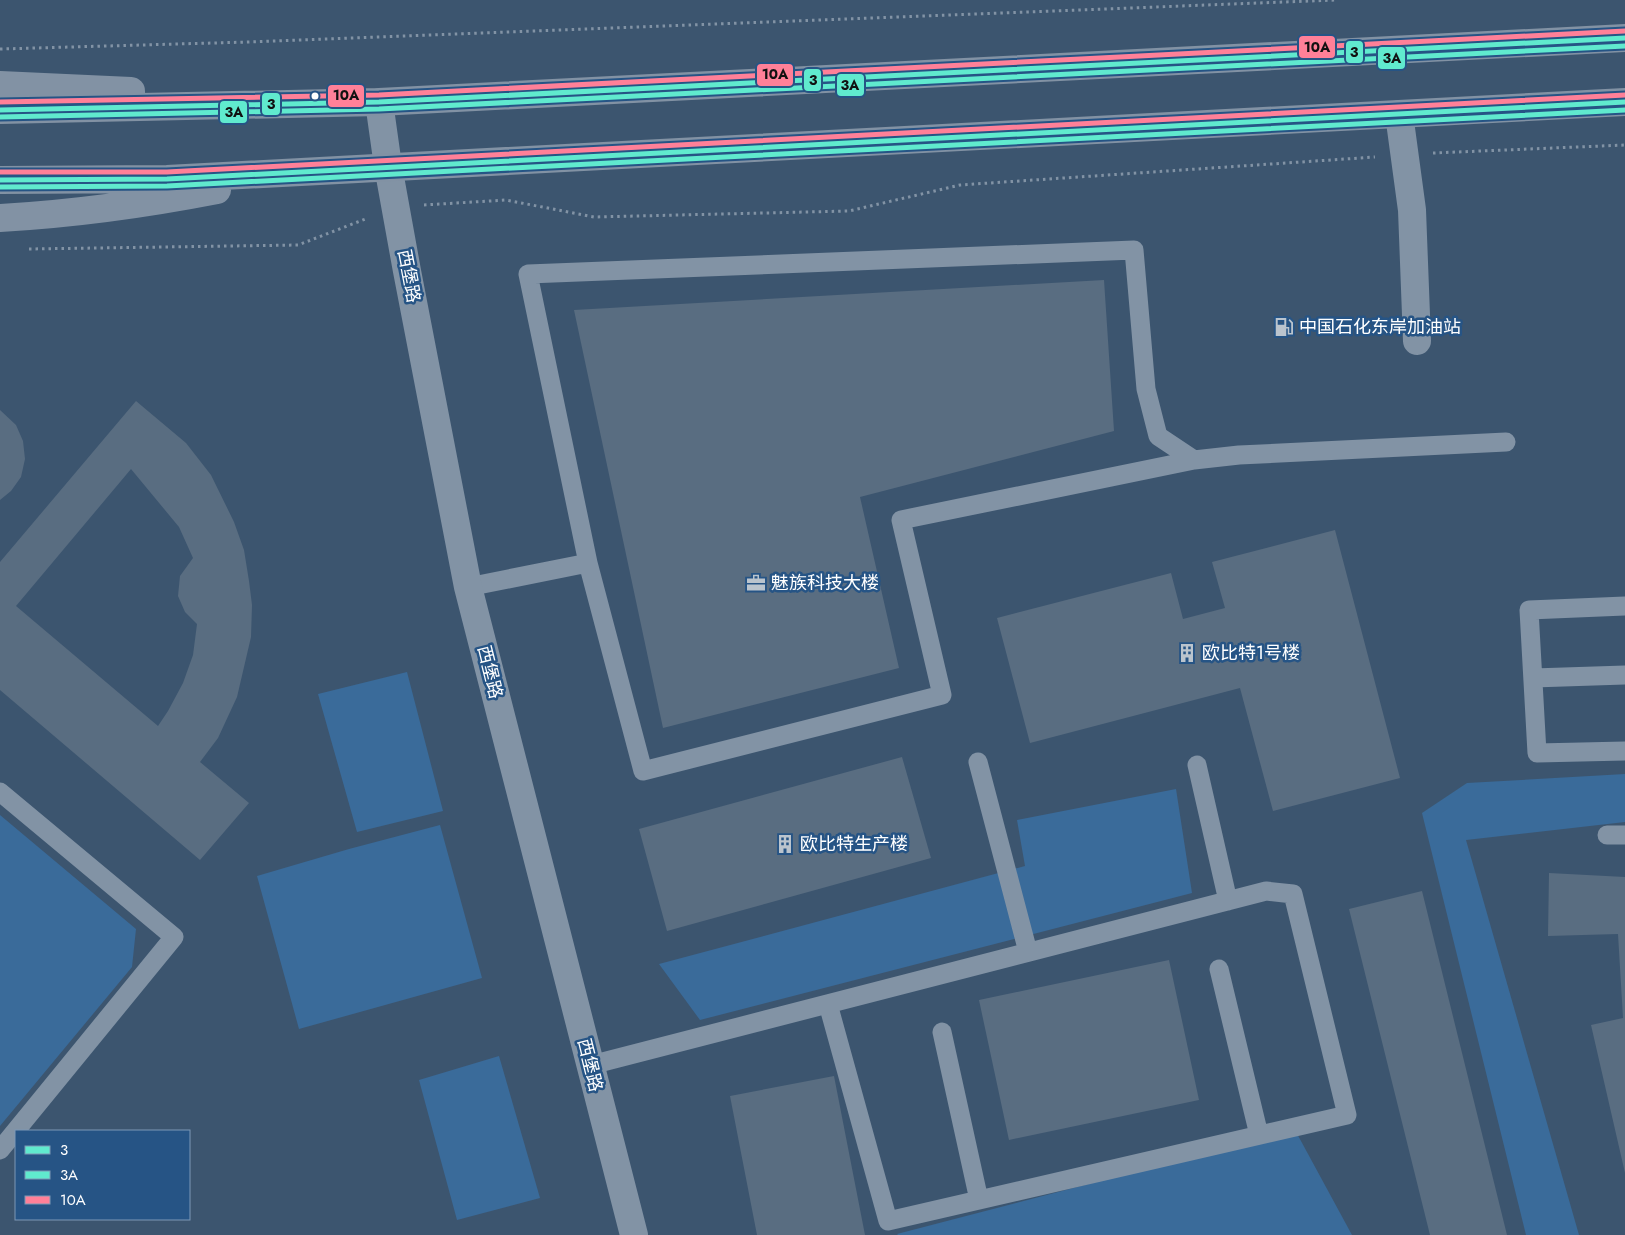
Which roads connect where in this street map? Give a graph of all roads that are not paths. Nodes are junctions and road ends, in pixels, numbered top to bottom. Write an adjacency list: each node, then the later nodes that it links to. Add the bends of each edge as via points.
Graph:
1 (1625, 38): 3 (highway)
2 (0, 85): 3 (highway)
3 (379, 102): 5 (highway); 7 (street, 西堡路)
4 (1625, 102): 6 (highway)
5 (0, 110)
6 (1399, 114): 7 (highway); 11 (street, via 1412,210)
7 (388, 166): 8 (highway); 15 (street, 西堡路)
8 (320, 170): 9 (highway, via 167,179); 10 (highway, via 172,199)
9 (0, 180)
10 (0, 218)
11 (1417, 341)
12 (1506, 442): 13 (lane)
13 (1194, 460): 14 (lane, via 901,520 942,695 643,771); 14 (lane, via 1158,436 1146,389 1134,250 528,274)
14 (588, 563): 15 (lane)
15 (468, 587): 28 (street, 西堡路)
16 (1625, 606): 18 (lane, via 1529,610)
17 (1625, 675): 18 (lane)
18 (1533, 678): 19 (lane, via 1537,753)
19 (1625, 751)
20 (978, 762): 24 (lane)
21 (1197, 766): 23 (lane)
22 (0, 792): 29 (lane, via 174,937)
23 (1228, 901): 24 (lane); 31 (lane, via 1266,891 1293,894 1347,1114)
24 (1028, 952): 26 (lane)
25 (1219, 968): 31 (lane)
26 (828, 1004): 28 (lane); 33 (lane, via 888,1222)
27 (942, 1032): 33 (lane)
28 (591, 1065): 34 (street, 西堡路)
29 (16, 1130)
30 (15, 1132): 32 (lane)
31 (1259, 1135): 33 (lane)
32 (0, 1150)
33 (979, 1200)
34 (634, 1235)

